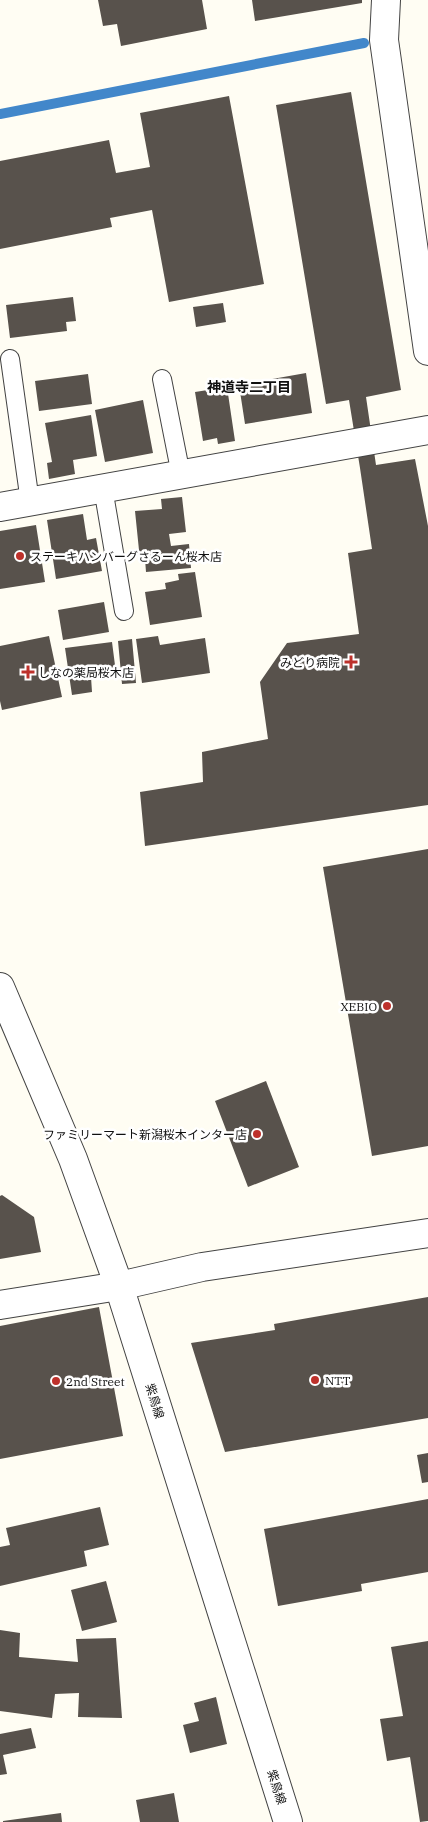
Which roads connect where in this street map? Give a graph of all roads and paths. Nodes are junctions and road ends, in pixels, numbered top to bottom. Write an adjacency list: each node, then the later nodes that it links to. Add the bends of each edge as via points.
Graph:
1 (386, 0): 2 (street, via 384,40)
2 (428, 351)
3 (10, 359): 8 (lane)
4 (162, 379): 6 (lane)
5 (428, 430): 6 (street)
6 (181, 474): 7 (street)
7 (104, 488): 8 (street); 10 (lane)
8 (30, 502): 9 (street)
9 (0, 507)
10 (124, 612)
11 (0, 987): 13 (street, 紫鳥線, via 73,1159)
12 (428, 1232): 13 (street, via 202,1267)
13 (119, 1286): 14 (street); 15 (street, 紫鳥線)
14 (0, 1305)
15 (288, 1822)

